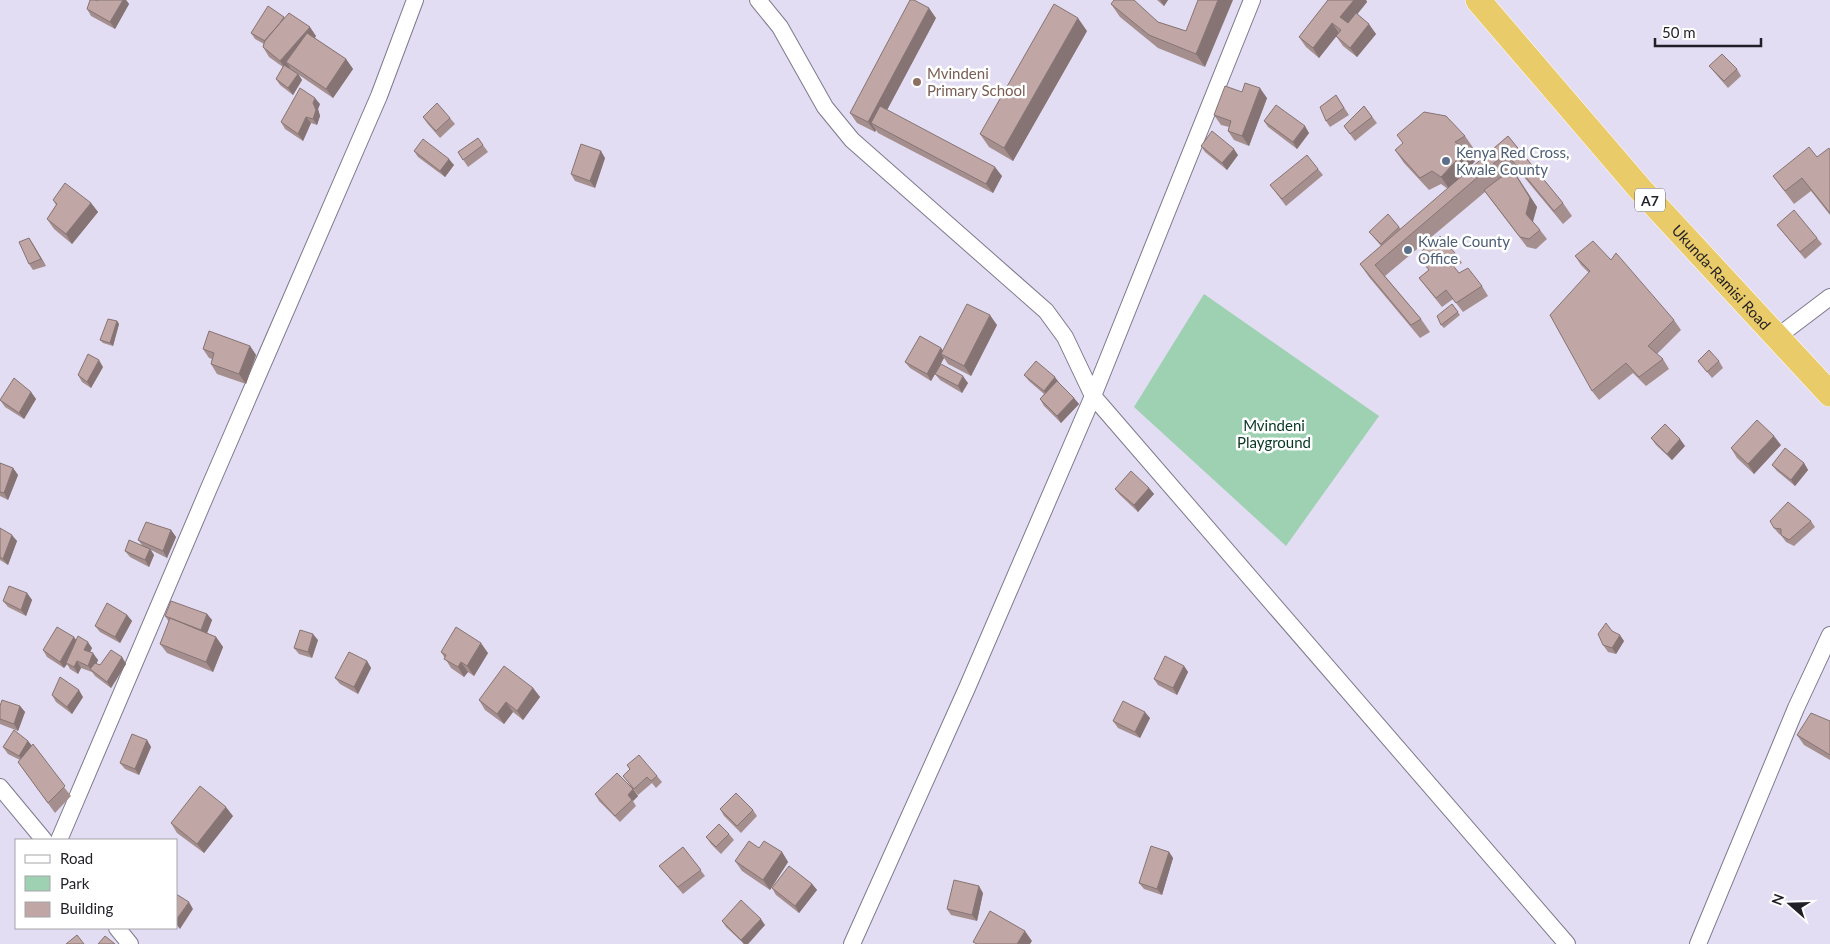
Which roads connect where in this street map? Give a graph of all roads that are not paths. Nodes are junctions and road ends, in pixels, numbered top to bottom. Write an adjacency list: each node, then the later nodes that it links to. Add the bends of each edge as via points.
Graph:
1 (415, 0): 12 (street, via 379,96)
2 (758, 0): 8 (street, via 780,27 825,107 852,140 1046,311 1065,337)
3 (1252, 0): 8 (street)
4 (1478, 0): 6 (highway, Ukunda-Ramisi Road / A7, via 1641,190)
5 (1830, 297): 6 (street)
6 (1777, 337): 7 (highway, Ukunda-Ramisi Road / A7)
7 (1830, 394)
8 (1094, 396): 15 (street); 16 (street)
9 (1830, 635): 17 (street, via 1796,708)
10 (0, 787): 11 (street)
11 (43, 839)
12 (59, 839)
13 (118, 929): 14 (street)
14 (130, 944)
15 (852, 944)
16 (1567, 944)
17 (1698, 944)

